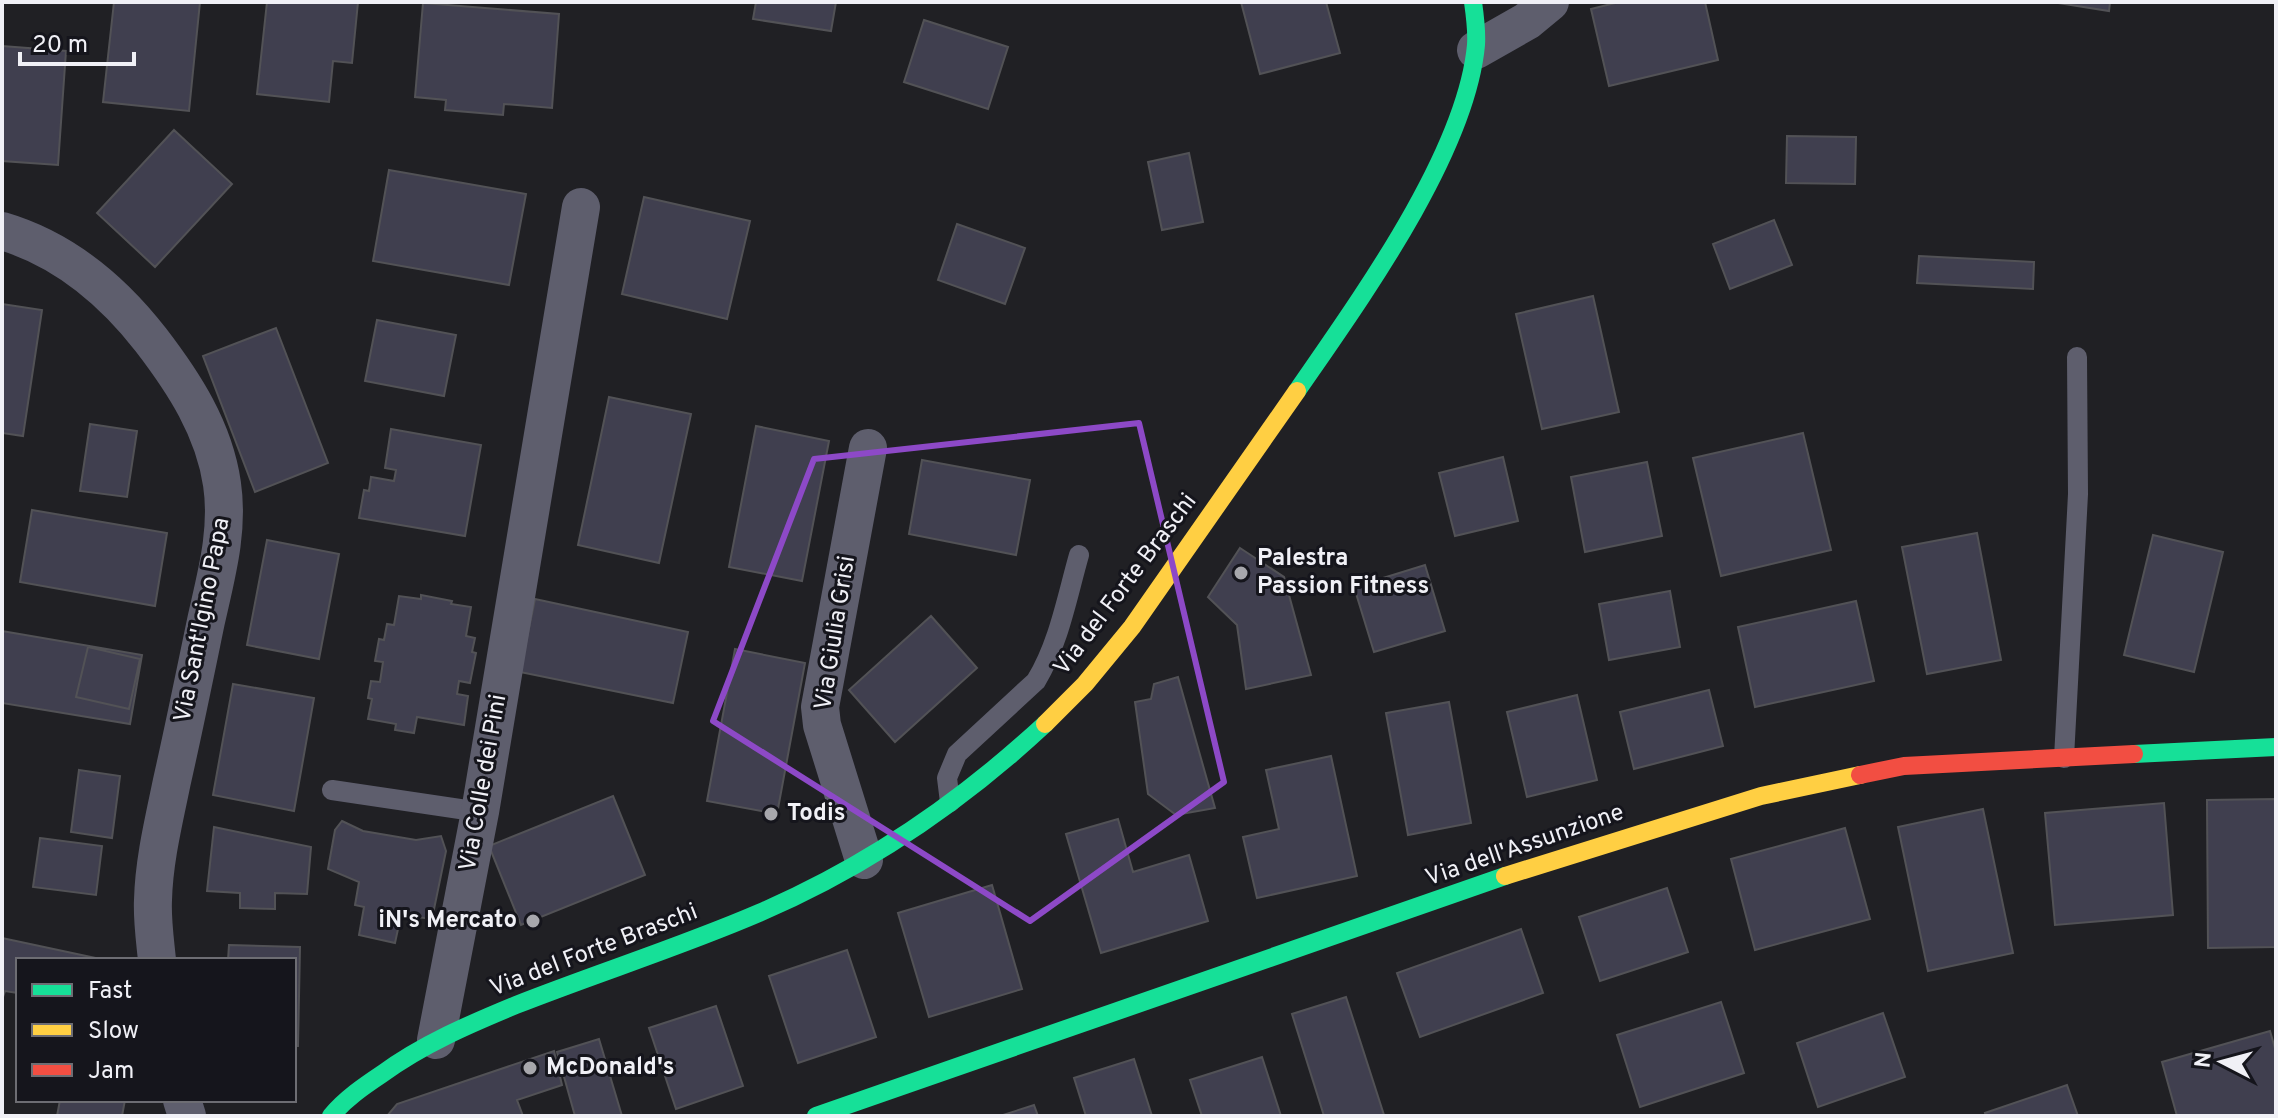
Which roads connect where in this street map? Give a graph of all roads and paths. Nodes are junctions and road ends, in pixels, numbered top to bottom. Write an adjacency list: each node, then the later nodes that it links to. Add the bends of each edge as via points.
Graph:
1 (1473, 2): 3 (street, Via del Forte Braschi)
2 (1550, 2): 3 (street)
3 (1476, 50): 12 (street, Via del Forte Braschi, via 1452,130 1417,205 1330,343 1171,571 1073,696)
4 (581, 207): 13 (street, Via Colle dei Pini)
5 (2, 231): 15 (street, Via Sant'Igino Papa, via 66,259 135,320 189,393 222,481 219,563 155,872)
6 (2077, 357): 10 (lane, via 2078,494)
7 (868, 448): 14 (street, Via Giulia Grisi, via 820,707)
8 (1079, 555): 12 (lane, via 1044,668 957,754 947,778)
9 (2276, 747): 10 (street, Via dell'Assunzione)
10 (2064, 758): 18 (street, Via dell'Assunzione, via 1904,766 1727,805 1528,868)
11 (332, 790): 13 (lane)
12 (950, 802): 14 (street, Via del Forte Braschi)
13 (480, 812): 16 (street, Via Colle dei Pini)
14 (864, 860): 16 (street, Via del Forte Braschi, via 739,920)
15 (157, 958)
16 (436, 1040): 17 (street, Via del Forte Braschi, via 402,1059)
17 (331, 1116)
18 (816, 1116)

